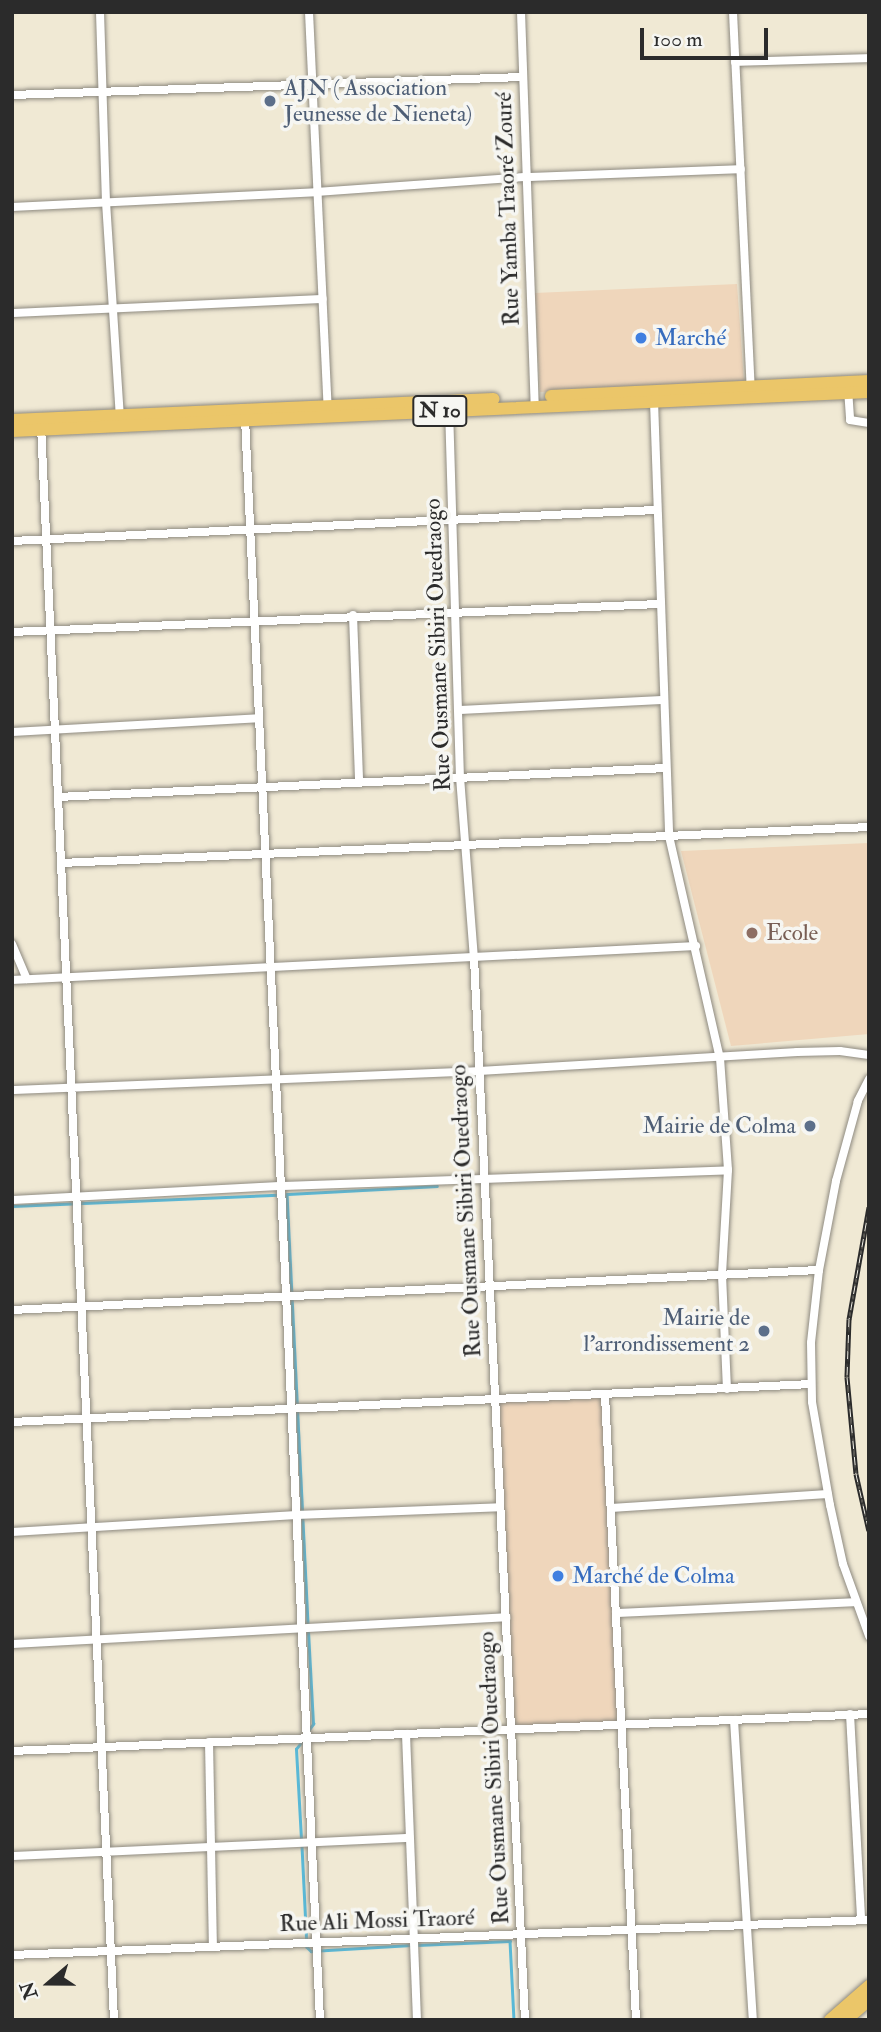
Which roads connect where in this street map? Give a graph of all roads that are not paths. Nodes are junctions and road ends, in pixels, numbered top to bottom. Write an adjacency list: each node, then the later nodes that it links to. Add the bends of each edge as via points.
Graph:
1 (100, 12): 9 (street)
2 (309, 12): 8 (street)
3 (521, 12): 7 (street, Rue Yamba Traoré Zouré)
4 (733, 12): 6 (street)
5 (869, 58): 6 (street)
6 (735, 62): 11 (street)
7 (522, 77): 8 (street); 12 (street, Rue Yamba Traoré Zouré)
8 (312, 86): 9 (street); 13 (street)
9 (104, 91): 10 (street); 14 (street)
10 (12, 94)
11 (741, 169): 12 (street); 21 (street)
12 (527, 177): 13 (street); 23 (street, Rue Yamba Traoré Zouré)
13 (316, 192): 14 (street); 16 (street)
14 (106, 202): 15 (street); 17 (street)
15 (12, 207)
16 (323, 299): 17 (street); 26 (street)
17 (115, 310): 18 (street); 29 (street)
18 (12, 313)
19 (869, 381): 20 (main road, N 10)
20 (848, 387): 21 (main road, N 10); 22 (main road, N 10); 30 (street, via 850,420)
21 (752, 391): 23 (main road, N 10); 24 (main road, N 10)
22 (869, 392)
23 (535, 401): 24 (main road, N 10); 25 (main road, N 10)
24 (654, 401): 33 (street)
25 (449, 405): 26 (main road, N 10); 34 (street, Rue Ousmane Sibiri Ouedraogo)
26 (328, 412): 27 (main road, N 10)
27 (245, 416): 29 (main road, N 10); 35 (street)
28 (12, 420): 31 (main road, N 10)
29 (120, 420): 31 (main road, N 10)
30 (869, 423)
31 (41, 424): 32 (main road, N 10); 36 (street)
32 (12, 430)
33 (656, 510): 34 (street); 38 (street)
34 (453, 520): 35 (street); 39 (street, Rue Ousmane Sibiri Ouedraogo)
35 (249, 530): 36 (street); 41 (street)
36 (46, 540): 37 (street); 42 (street)
37 (12, 541)
38 (659, 604): 39 (street); 44 (street)
39 (456, 612): 40 (street); 45 (street, Rue Ousmane Sibiri Ouedraogo)
40 (353, 615): 41 (street); 51 (street)
41 (253, 621): 42 (street); 46 (street)
42 (50, 631): 43 (street); 47 (street)
43 (12, 632)
44 (663, 700): 45 (street); 49 (street)
45 (459, 710): 50 (street, Rue Ousmane Sibiri Ouedraogo)
46 (259, 718): 47 (street); 52 (street)
47 (55, 728): 48 (street); 53 (street)
48 (12, 732)
49 (666, 768): 50 (street); 55 (street)
50 (460, 777): 51 (street); 56 (street, Rue Ousmane Sibiri Ouedraogo)
51 (359, 781): 52 (street)
52 (261, 787): 53 (street); 57 (street)
53 (58, 797): 58 (street)
54 (869, 827): 55 (street)
55 (669, 836): 56 (street); 60 (street)
56 (466, 844): 57 (street); 61 (street, Rue Ousmane Sibiri Ouedraogo)
57 (265, 855): 58 (street); 62 (street)
58 (61, 863): 63 (street)
59 (12, 944): 64 (street)
60 (696, 946): 61 (street); 67 (street)
61 (474, 958): 62 (street); 68 (street, Rue Ousmane Sibiri Ouedraogo)
62 (271, 966): 63 (street); 70 (street)
63 (66, 976): 64 (street); 71 (street)
64 (27, 979): 65 (street)
65 (12, 980)
66 (869, 1055): 67 (street, via 840,1051)
67 (720, 1058): 68 (street); 73 (street)
68 (479, 1071): 70 (street); 74 (street, Rue Ousmane Sibiri Ouedraogo)
69 (869, 1079): 78 (street, via 835,1181)
70 (275, 1080): 71 (street); 75 (street)
71 (70, 1087): 72 (street); 76 (street)
72 (12, 1090)
73 (728, 1170): 74 (street); 79 (street)
74 (484, 1179): 75 (street); 80 (street, Rue Ousmane Sibiri Ouedraogo)
75 (280, 1186): 76 (street); 81 (street)
76 (78, 1197): 77 (street); 82 (street)
77 (12, 1200)
78 (819, 1270): 79 (street); 84 (street, via 812,1315)
79 (722, 1275): 80 (street); 85 (street)
80 (490, 1287): 81 (street); 87 (street, Rue Ousmane Sibiri Ouedraogo)
81 (285, 1297): 82 (street); 88 (street)
82 (80, 1307): 83 (street); 89 (street)
83 (12, 1310)
84 (811, 1384): 85 (street); 91 (street)
85 (727, 1389): 86 (street)
86 (605, 1395): 87 (street); 93 (street)
87 (494, 1399): 88 (street); 92 (street, Rue Ousmane Sibiri Ouedraogo)
88 (291, 1408): 89 (street); 94 (street)
89 (84, 1419): 90 (street); 95 (street)
90 (12, 1422)
91 (828, 1494): 93 (street); 97 (street)
92 (500, 1507): 94 (street); 99 (street, Rue Ousmane Sibiri Ouedraogo)
93 (611, 1508): 98 (street)
94 (296, 1515): 95 (street); 100 (street)
95 (90, 1527): 96 (street); 102 (street)
96 (12, 1532)
97 (855, 1602): 98 (street); 101 (street)
98 (616, 1613): 107 (street)
99 (506, 1617): 100 (street); 108 (street, Rue Ousmane Sibiri Ouedraogo)
100 (301, 1628): 102 (street); 110 (street)
101 (869, 1636)
102 (95, 1640): 103 (street); 112 (street)
103 (12, 1644)
104 (850, 1714): 105 (street); 106 (street); 119 (street)
105 (869, 1714)
106 (734, 1720): 107 (street); 120 (street)
107 (621, 1723): 108 (street); 121 (street)
108 (511, 1727): 109 (street); 122 (street, Rue Ousmane Sibiri Ouedraogo)
109 (406, 1734): 110 (street); 114 (street)
110 (307, 1738): 111 (street); 115 (street)
111 (209, 1742): 112 (street); 116 (street)
112 (101, 1748): 113 (street); 117 (street)
113 (12, 1751)
114 (408, 1838): 115 (street); 123 (street)
115 (312, 1843): 116 (street); 124 (street)
116 (212, 1846): 117 (street); 125 (street)
117 (106, 1853): 118 (street); 126 (street)
118 (12, 1856)
119 (865, 1920): 120 (street, Rue Ali Mossi Traoré)
120 (748, 1924): 121 (street, Rue Ali Mossi Traoré); 135 (street)
121 (632, 1929): 122 (street, Rue Ali Mossi Traoré); 134 (street)
122 (521, 1934): 123 (street, Rue Ali Mossi Traoré); 133 (street, Rue Ousmane Sibiri Ouedraogo)
123 (412, 1939): 124 (street, Rue Ali Mossi Traoré); 132 (street)
124 (316, 1942): 125 (street, Rue Ali Mossi Traoré); 131 (street)
125 (213, 1946): 126 (street, Rue Ali Mossi Traoré)
126 (110, 1950): 127 (street, Rue Ali Mossi Traoré); 130 (street)
127 (12, 1955)
128 (869, 1986): 136 (main road)
129 (869, 2000): 137 (main road)
130 (114, 2020)
131 (320, 2020)
132 (416, 2020)
133 (525, 2020)
134 (636, 2020)
135 (753, 2020)
136 (830, 2020)
137 (846, 2020)

